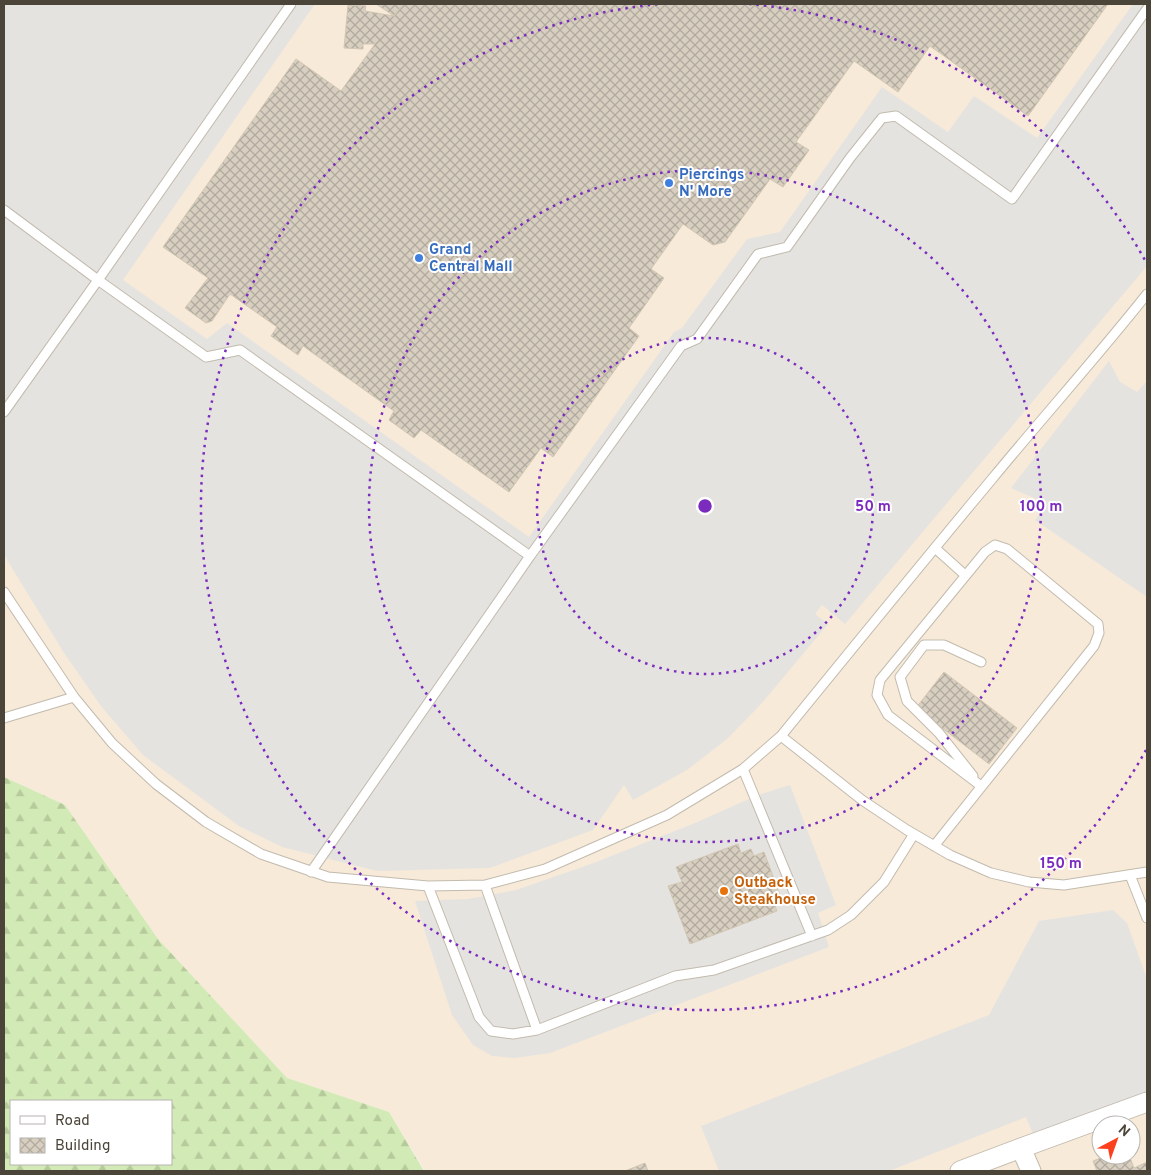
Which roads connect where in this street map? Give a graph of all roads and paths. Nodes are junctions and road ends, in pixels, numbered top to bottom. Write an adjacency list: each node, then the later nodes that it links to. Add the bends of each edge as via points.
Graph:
1 (290, 4): 4 (lane)
2 (1147, 9): 8 (lane, via 1012,199 896,116 882,118 787,247 758,254 697,339 681,346)
3 (4, 210): 4 (lane)
4 (98, 280): 6 (lane); 8 (lane, via 206,357 240,350)
5 (1147, 294): 7 (lane)
6 (4, 412)
7 (935, 548): 9 (lane); 14 (lane)
8 (530, 556): 19 (lane)
9 (966, 576): 16 (lane, via 880,680 877,696 888,715); 16 (lane, via 985,552 995,545 1008,549 1098,624 1099,633 1094,646)
10 (4, 592): 12 (lane)
11 (981, 662): 16 (lane, via 944,645 924,645 900,677 907,701 939,733)
12 (74, 698): 13 (lane); 19 (lane, via 119,749 156,784 206,822 261,854)
13 (4, 718)
14 (781, 736): 15 (lane); 17 (lane, via 862,800)
15 (742, 769): 23 (lane, via 667,815 545,870); 25 (lane)
16 (981, 786): 18 (lane)
17 (914, 834): 18 (lane); 25 (lane, via 884,882 851,916)
18 (934, 846): 21 (lane, via 991,873 1029,882 1064,885)
19 (311, 872): 22 (lane, via 328,877)
20 (1147, 872): 21 (lane)
21 (1130, 875): 24 (lane)
22 (428, 886): 23 (lane); 26 (lane, via 479,1017 491,1031 513,1034)
23 (485, 886): 26 (lane)
24 (1147, 918)
25 (812, 936): 26 (lane, via 714,970 675,976)
26 (537, 1030)
27 (1147, 1102): 28 (street)
28 (1021, 1148): 29 (street); 30 (street)
29 (960, 1171)
30 (1031, 1171)

